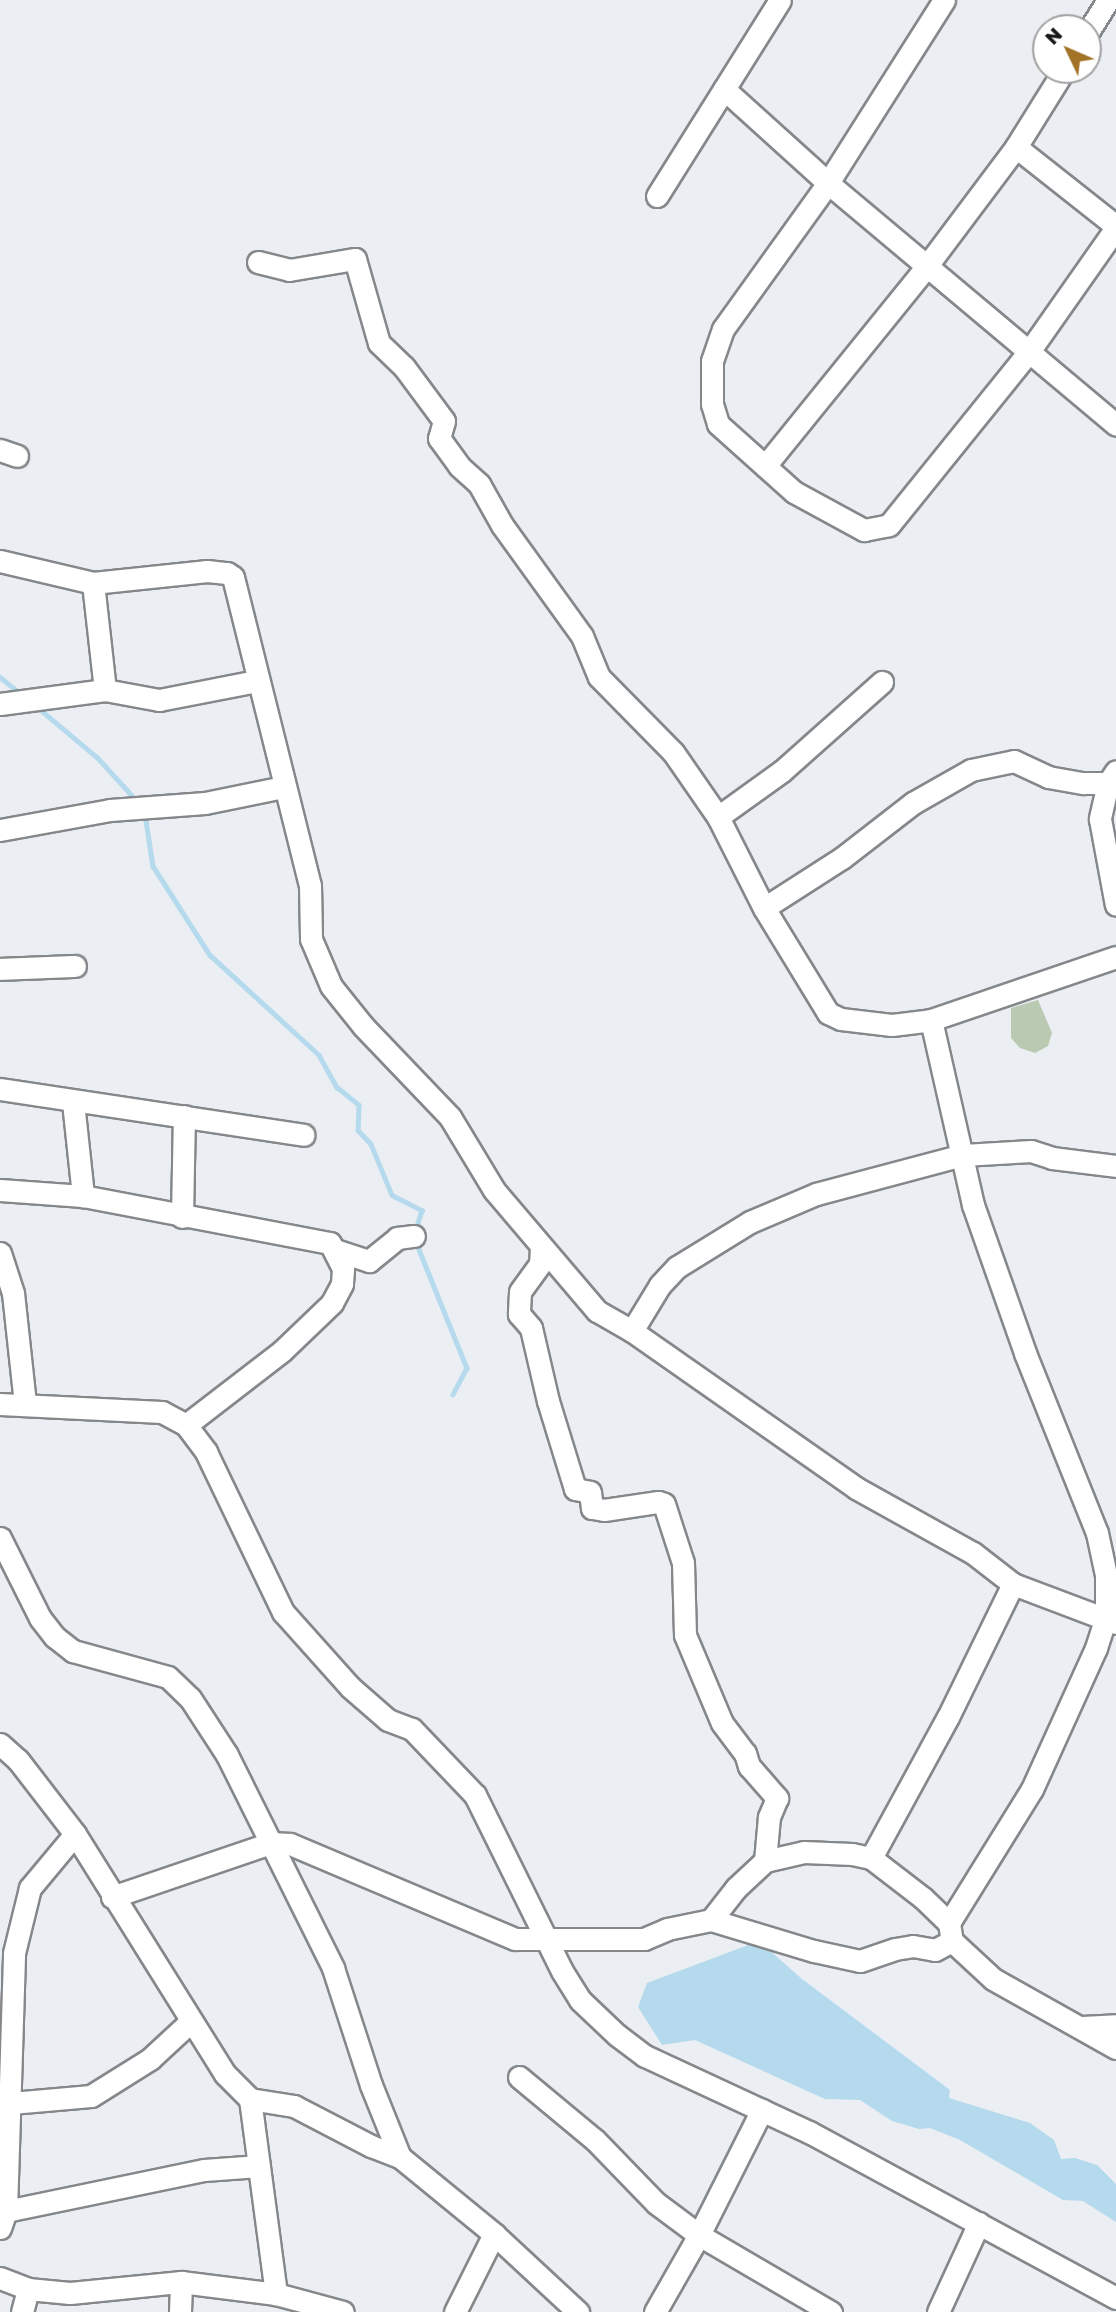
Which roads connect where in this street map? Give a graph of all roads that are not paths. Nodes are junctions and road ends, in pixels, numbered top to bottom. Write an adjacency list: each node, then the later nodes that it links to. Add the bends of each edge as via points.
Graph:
1 (780, 0): 4 (street)
2 (944, 0): 6 (street)
3 (1055, 84): 5 (street)
4 (724, 89): 6 (street); 7 (street)
5 (1016, 147): 8 (street); 10 (street)
6 (828, 183): 10 (street); 13 (street, via 734,311 712,361 712,404 718,424)
7 (657, 196)
8 (1116, 227): 11 (street)
9 (258, 262): 22 (street, via 289,270 355,259 379,343 404,367 444,421 439,438 458,466 479,484 502,525 582,636 599,677 673,752)
10 (926, 267): 11 (street); 13 (street)
11 (1028, 352): 12 (street); 13 (street, via 889,526 864,530 794,492)
12 (1116, 425)
13 (765, 466)
14 (0, 561): 15 (street)
15 (93, 583): 16 (street, via 227,573 233,577); 18 (street)
16 (257, 681): 18 (street, via 159,699); 21 (street)
17 (882, 682): 22 (street, via 782,771)
18 (105, 690): 19 (street)
19 (0, 704)
20 (1113, 778): 24 (street, via 1100,819); 25 (street, via 1083,783 1048,776 1014,761 971,770 913,803 842,858)
21 (283, 788): 23 (street, via 205,803 110,810); 40 (street, via 310,885 311,939 331,986 450,1117 494,1190)
22 (718, 817): 25 (street)
23 (0, 830)
24 (1116, 905)
25 (764, 908): 29 (street, via 828,1013 841,1019 892,1025)
26 (1116, 957): 29 (street)
27 (75, 966): 28 (street)
28 (0, 969)
29 (931, 1020): 34 (street)
30 (0, 1089): 31 (street)
31 (73, 1102): 32 (street); 37 (street)
32 (184, 1116): 33 (street); 38 (street)
33 (304, 1135)
34 (963, 1155): 35 (street, via 1031,1151); 43 (street, via 816,1195 750,1222 677,1267 660,1285); 49 (street, via 992,1262 1097,1533)
35 (1116, 1166)
36 (0, 1190): 37 (street)
37 (83, 1196): 38 (street)
38 (182, 1217): 41 (street, via 275,1231 330,1243)
39 (414, 1236): 41 (street, via 397,1238 369,1261)
40 (541, 1248): 43 (street, via 597,1311); 54 (street, via 540,1264 520,1292 519,1314 531,1328 575,1489 590,1492 592,1508 664,1504 682,1563 685,1635 722,1723 745,1753 749,1766 777,1798 769,1817)
41 (335, 1250): 46 (street, via 343,1269 342,1284 332,1303 282,1351)
42 (0, 1253): 44 (street, via 13,1293)
43 (632, 1331): 48 (street, via 856,1488 973,1553)
44 (24, 1403): 45 (street); 46 (street, via 162,1412)
45 (0, 1404)
46 (186, 1425): 58 (street, via 206,1452 283,1612 350,1687 388,1720 412,1729 475,1795)
47 (0, 1538): 52 (street, via 40,1618 55,1637 73,1651 168,1677 190,1698 227,1755)
48 (1013, 1584): 49 (street); 53 (street, via 948,1717)
49 (1111, 1620): 57 (street, via 1032,1790)
50 (0, 1744): 51 (street, via 18,1760)
51 (75, 1834): 55 (street); 65 (street, via 30,1888 14,1952)
52 (271, 1843): 55 (street); 58 (street, via 290,1844 515,1939); 67 (street, via 333,1968)
53 (871, 1857): 54 (street, via 804,1852); 57 (street)
54 (765, 1861): 56 (street)
55 (112, 1897): 59 (street)
56 (711, 1920): 57 (street, via 860,1961 913,1946 935,1950); 58 (street, via 644,1939)
57 (951, 1932): 61 (street, via 992,1979)
58 (548, 1940): 66 (street, via 580,2000 617,2035 645,2056)
59 (191, 2021): 64 (street, via 225,2074); 65 (street, via 150,2059 91,2096)
60 (1116, 2025): 61 (street)
61 (1082, 2027): 62 (street)
62 (1116, 2048)
63 (519, 2077): 72 (street, via 595,2140 656,2203)
64 (250, 2099): 67 (street, via 294,2106); 68 (street)
65 (11, 2103): 69 (street)
66 (762, 2110): 70 (street); 72 (street)
67 (400, 2157): 71 (street)
68 (259, 2166): 69 (street, via 204,2169); 76 (street)
69 (3, 2219)
70 (979, 2223): 77 (street); 85 (street)
71 (494, 2234): 78 (street); 82 (street)
72 (699, 2235): 83 (street); 84 (street)
73 (0, 2277): 75 (street)
74 (181, 2282): 75 (street, via 70,2293); 76 (street); 80 (street)
75 (28, 2288): 79 (street)
76 (276, 2294): 81 (street)
77 (1116, 2298)
78 (571, 2310)
79 (22, 2312)
80 (180, 2312)
81 (343, 2312)
82 (455, 2312)
83 (655, 2312)
84 (831, 2312)
85 (938, 2312)

